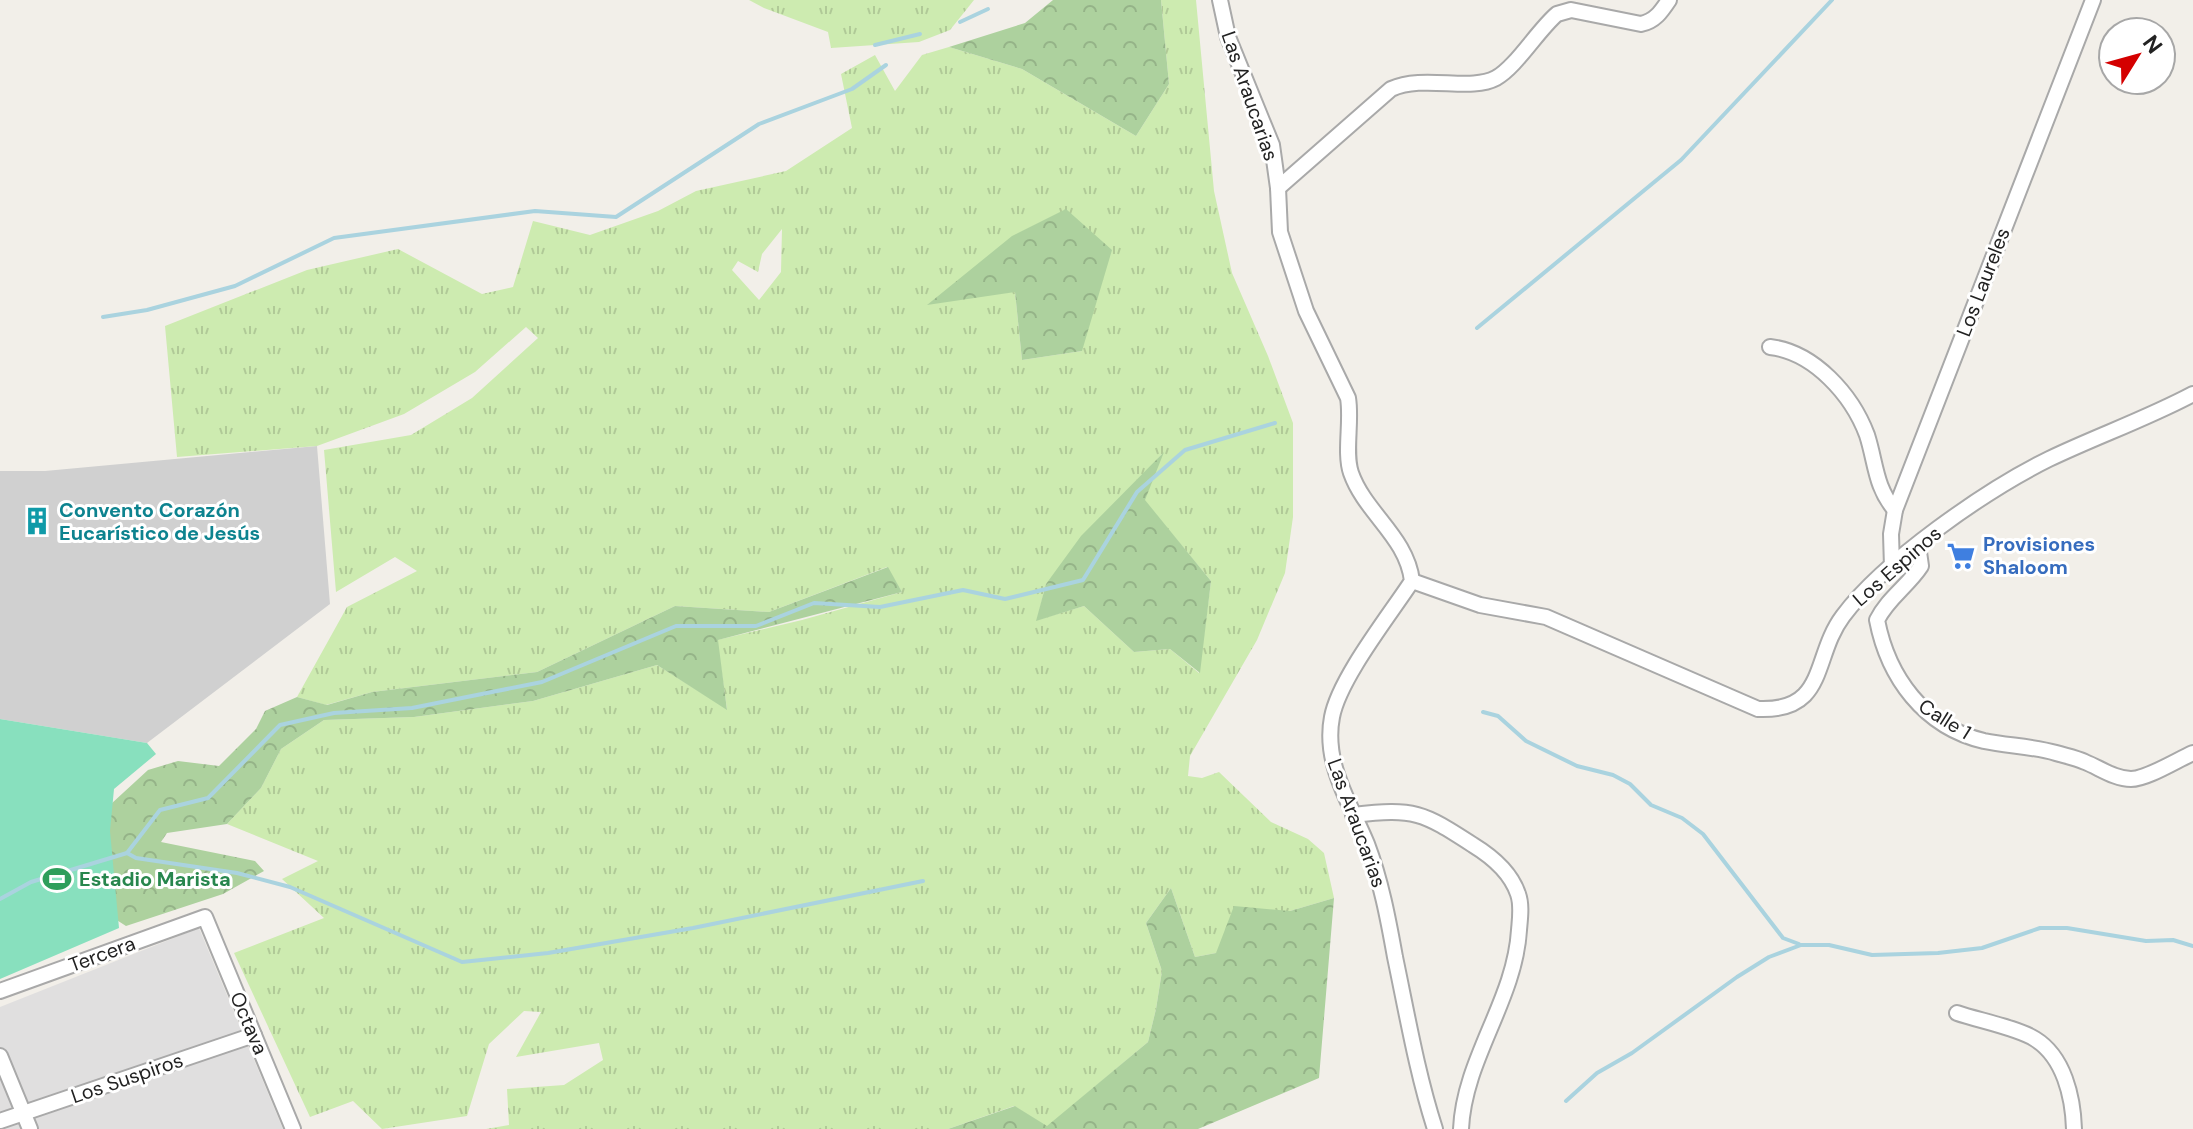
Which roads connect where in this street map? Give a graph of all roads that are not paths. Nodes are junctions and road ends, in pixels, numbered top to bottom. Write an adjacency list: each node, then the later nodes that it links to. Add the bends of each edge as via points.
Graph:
1 (1220, 0): 4 (street, Las Araucarias, via 1228,37 1272,145)
2 (1669, 0): 4 (street, via 1651,22 1641,24 1571,10 1557,14 1497,77 1483,82 1410,83 1391,89)
3 (2093, 0): 7 (street, Los Laureles)
4 (1278, 188): 10 (street, Las Araucarias, via 1280,232 1306,311 1348,398 1350,470 1403,551)
5 (1770, 347): 7 (street, via 1799,354 1849,401 1865,431 1880,490)
6 (2193, 394): 8 (street, Los Espinos, via 2047,460)
7 (1895, 510): 9 (street, Los Laureles)
8 (1918, 545): 9 (street, Los Espinos); 11 (street, Calle 1, via 1921,566 1877,620 1890,666 1925,710 1981,740 2047,750 2120,777 2134,779)
9 (1892, 567): 10 (street, Los Espinos, via 1838,623 1804,697 1777,710 1758,709 1546,617 1480,605)
10 (1412, 581): 12 (street, Las Araucarias, via 1341,689 1332,716 1333,767)
11 (2193, 753)
12 (1353, 815): 22 (street, Las Araucarias, via 1382,891); 23 (street, via 1393,811 1429,817 1483,852 1509,875 1518,894 1514,967 1474,1073)
13 (205, 917): 14 (street, Tercera); 16 (street, Octava)
14 (0, 991)
15 (1957, 1013): 24 (street, via 2034,1038 2053,1054 2067,1084)
16 (254, 1035): 18 (street, Los Suspiros); 21 (street, Octava)
17 (0, 1056): 18 (street)
18 (24, 1112): 19 (street, Los Suspiros); 20 (street)
19 (0, 1121)
20 (30, 1129)
21 (293, 1129)
22 (1435, 1129)
23 (1461, 1129)
24 (2074, 1129)

